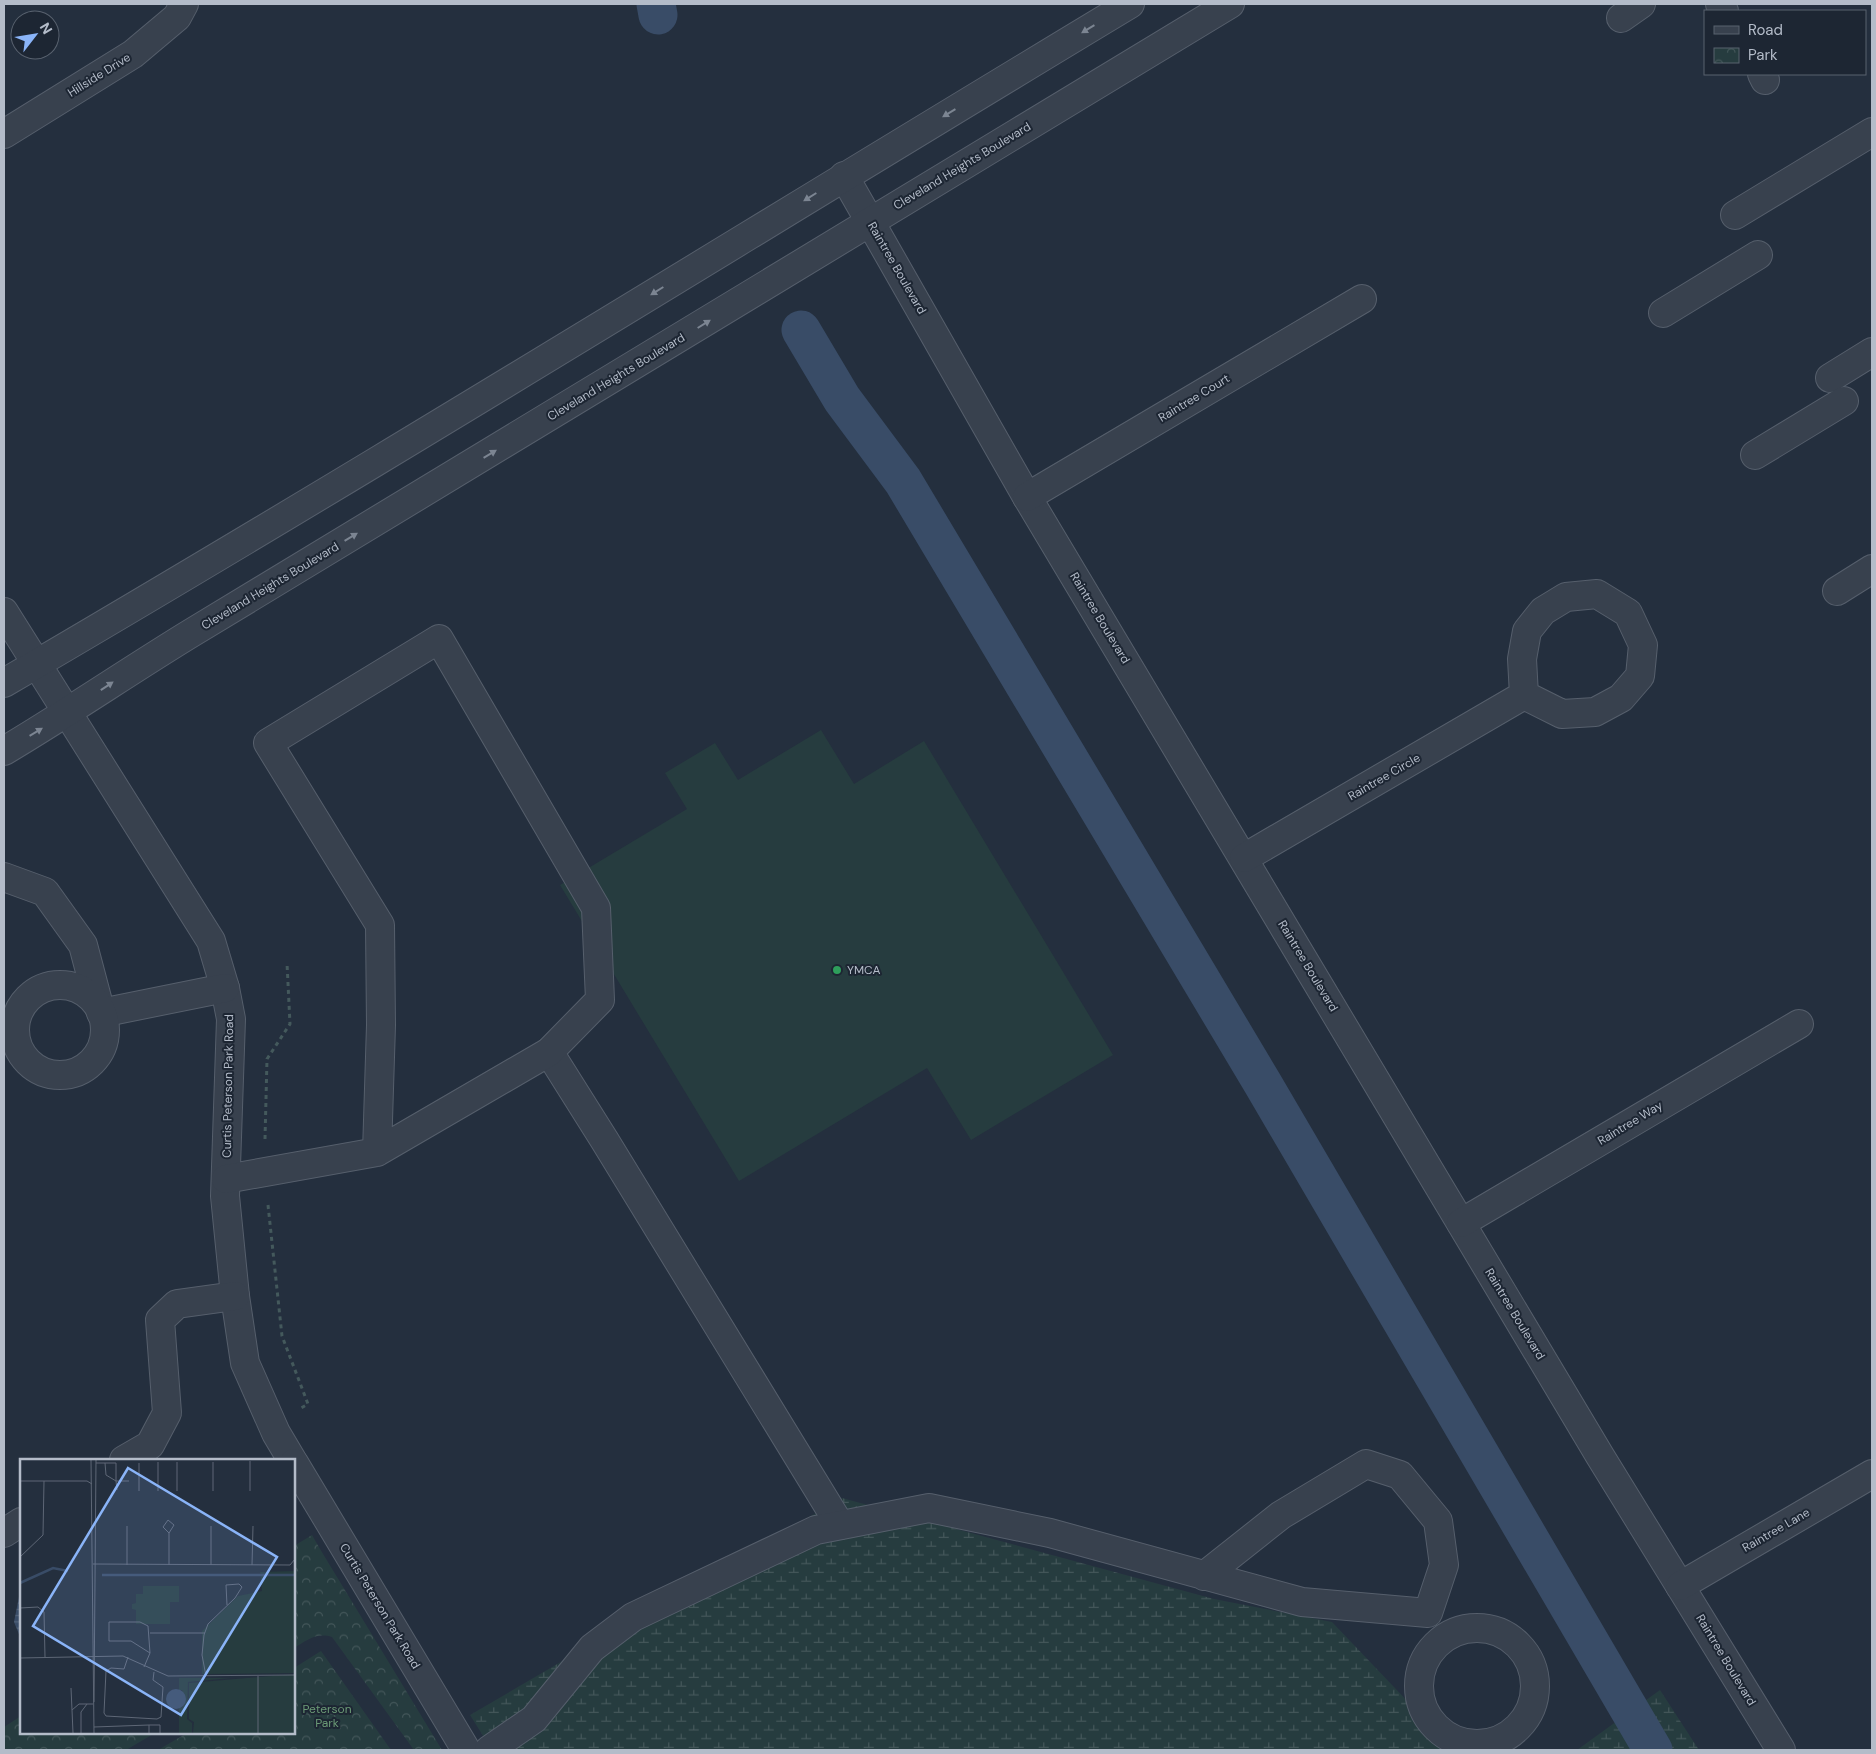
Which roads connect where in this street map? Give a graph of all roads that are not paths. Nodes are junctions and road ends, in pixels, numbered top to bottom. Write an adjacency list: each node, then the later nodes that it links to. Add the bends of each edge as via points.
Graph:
1 (184, 4): 5 (street, Hillside Drive, via 178,17 133,54)
2 (1130, 4): 6 (street, one-way to 6)
3 (1230, 4): 8 (street, Cleveland Heights Boulevard)
4 (1872, 132): 7 (street)
5 (4, 134)
6 (844, 176): 8 (street, Raintree Boulevard); 20 (street, one-way to 20, via 530,369)
7 (1735, 214)
8 (870, 222): 16 (street, Raintree Boulevard); 23 (street, Cleveland Heights Boulevard, one-way to 8, via 143,662)
9 (1758, 255): 11 (street)
10 (1362, 299): 16 (street, Raintree Court)
11 (1663, 313)
12 (1872, 352): 13 (street)
13 (1830, 378)
14 (1844, 401): 15 (street)
15 (1755, 455)
16 (1027, 497): 25 (street, Raintree Boulevard)
17 (1872, 569): 18 (street)
18 (1837, 591)
19 (4, 612): 20 (street, Curtis Peterson Park Road)
20 (36, 664): 21 (street); 23 (street, Curtis Peterson Park Road)
21 (4, 683)
22 (1524, 695): 22 (street, via 1522,659 1527,631 1544,611 1566,597 1597,594 1628,613 1643,645 1640,676 1621,698 1594,712 1562,714); 25 (street, Raintree Circle)
23 (67, 714): 24 (street, Cleveland Heights Boulevard, one-way to 23); 27 (street, Curtis Peterson Park Road, via 211,941)
24 (4, 751)
25 (1244, 858): 32 (street, Raintree Boulevard)
26 (4, 877): 27 (street, via 45,892 83,945 101,1013)
27 (226, 988): 31 (street, Curtis Peterson Park Road, via 232,1019)
28 (1799, 1024): 32 (street, Raintree Way)
29 (549, 1052): 30 (street); 30 (street, via 600,1000 596,908 439,639 268,743 380,925); 39 (street)
30 (377, 1152): 31 (street)
31 (226, 1180): 33 (street, Curtis Peterson Park Road)
32 (1461, 1223): 42 (street, Raintree Boulevard)
33 (235, 1296): 34 (street, via 177,1304 160,1320 167,1413 150,1445); 35 (street, Curtis Peterson Park Road, via 245,1363)
34 (126, 1459)
35 (291, 1459)
36 (295, 1465): 45 (street, Curtis Peterson Park Road)
37 (1872, 1474): 42 (street, Raintree Lane)
38 (20, 1523): 40 (street)
39 (840, 1525): 41 (street, via 929,1508 1050,1533); 46 (street, via 816,1530 633,1617 592,1648 534,1719)
40 (4, 1533)
41 (1204, 1576): 43 (street, via 1302,1602); 43 (street, via 1281,1515 1366,1464 1400,1475 1438,1521 1444,1565)
42 (1680, 1586): 47 (street, Raintree Boulevard)
43 (1428, 1613): 44 (street)
44 (1434, 1646): 44 (street, via 1420,1677 1422,1704 1431,1722 1447,1736 1477,1745 1498,1741 1521,1726 1536,1692 1533,1671 1516,1643 1495,1631 1470,1628 1451,1634)
45 (466, 1750)
46 (488, 1750)
47 (1781, 1750)

